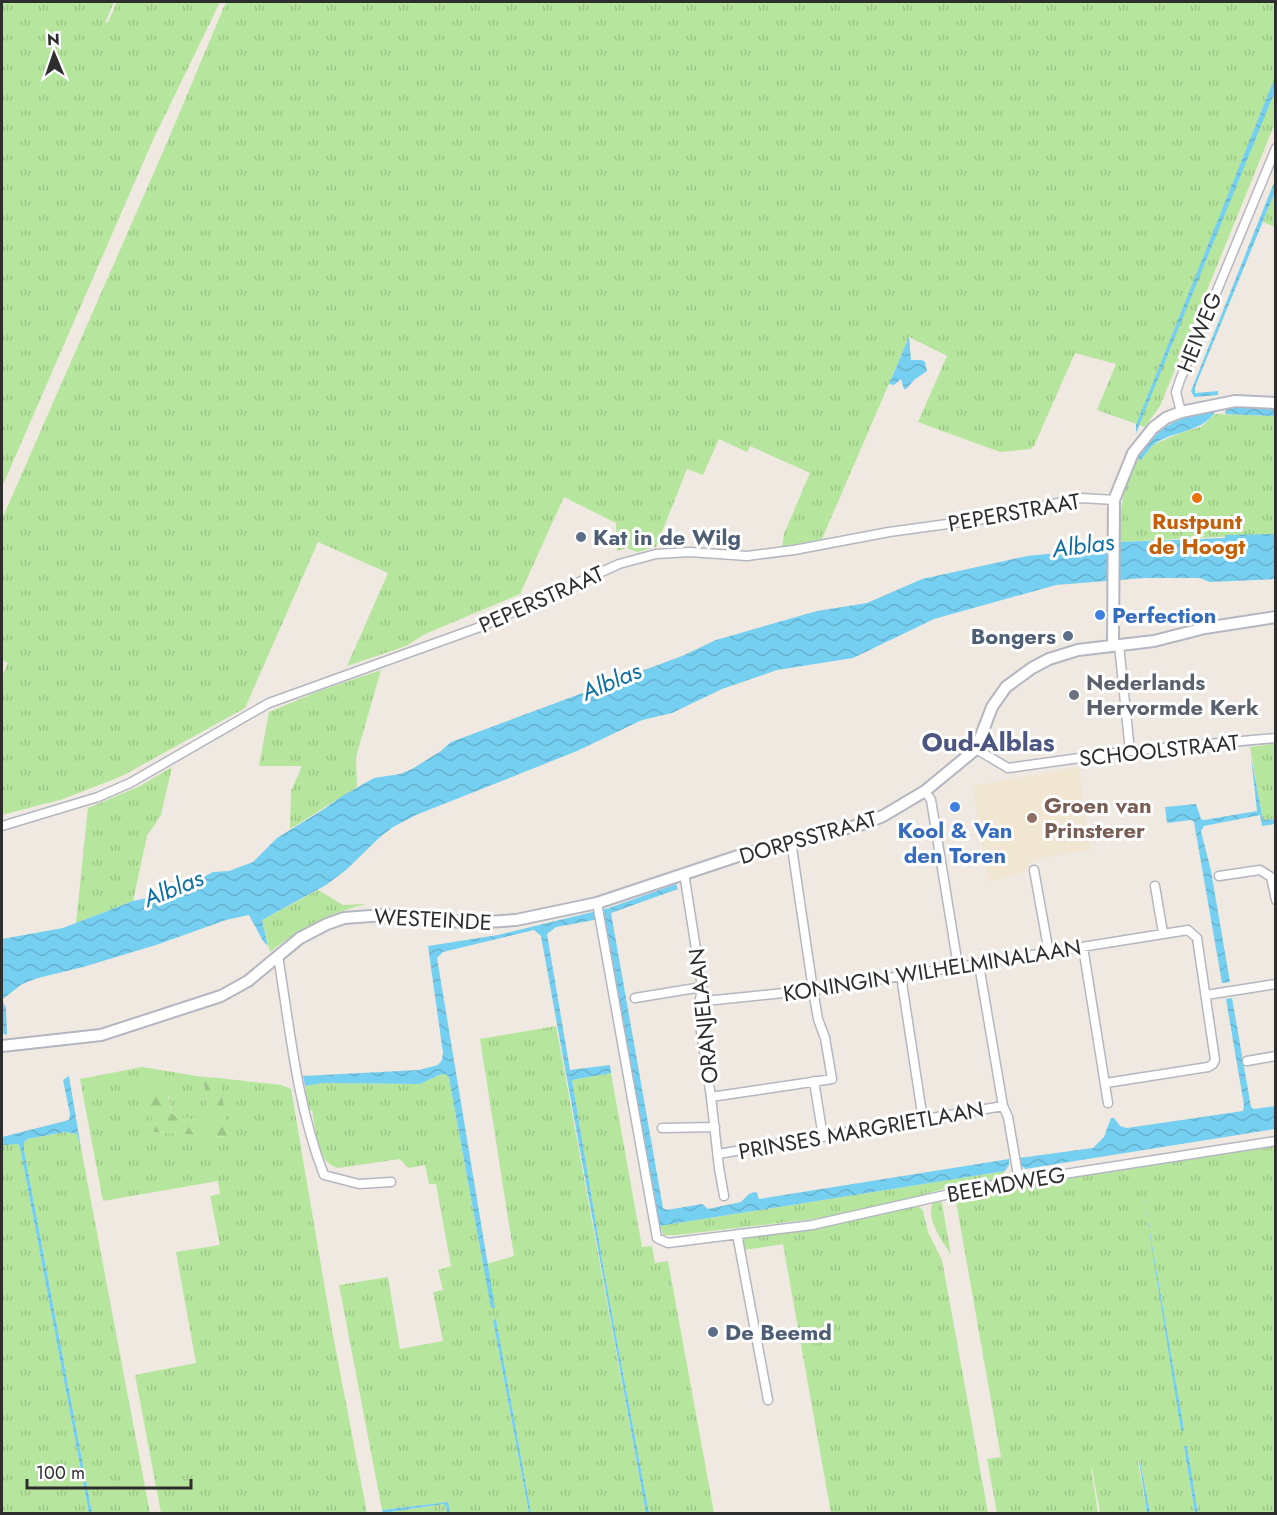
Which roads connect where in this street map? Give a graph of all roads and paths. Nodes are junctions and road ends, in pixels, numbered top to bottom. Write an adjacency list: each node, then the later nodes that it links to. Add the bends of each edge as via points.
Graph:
1 (1275, 148): 3 (street, HEIWEG, via 1180,380 1176,392)
2 (1275, 403): 3 (street, via 1235,401)
3 (1181, 412): 4 (street, via 1166,418 1141,440)
4 (1114, 500): 6 (street, via 1112,586); 11 (street, PEPERSTRAAT, via 1081,498 984,519 794,550 747,556 656,554 619,564 480,627 269,703 139,778 98,797)
5 (1275, 617): 6 (street, DORPSSTRAAT)
6 (1116, 645): 8 (street, DORPSSTRAAT, via 1060,655 1016,679 998,697); 9 (street)
7 (1275, 738): 9 (street, SCHOOLSTRAAT)
8 (976, 749): 9 (street, SCHOOLSTRAAT, via 1008,768); 10 (street, DORPSSTRAAT)
9 (1130, 751)
10 (925, 790): 12 (street, DORPSSTRAAT, via 884,816 863,824); 24 (street, via 931,800)
11 (2, 826)
12 (791, 841): 14 (street, DORPSSTRAAT); 28 (street)
13 (1034, 870): 21 (street)
14 (684, 873): 18 (street, DORPSSTRAAT); 27 (street, ORANJELAAN)
15 (1219, 876): 17 (street, via 1260,870 1271,877)
16 (1155, 886): 19 (street)
17 (1275, 900)
18 (597, 903): 22 (street, WESTEINDE, via 500,922 384,915 344,918 300,938); 49 (street, BEEMDWEG, via 657,1238 668,1243)
19 (1163, 933): 20 (street, KONINGIN WILHELMINALAAN); 29 (street, KONINGIN WILHELMINALAAN, via 1188,930 1197,938)
20 (1083, 947): 21 (street, KONINGIN WILHELMINALAAN); 36 (street)
21 (1049, 953): 23 (street, KONINGIN WILHELMINALAAN)
22 (278, 956): 32 (street, WESTEINDE, via 248,981 221,996 101,1035); 47 (street, via 303,1107 324,1175 359,1184)
23 (980, 965): 24 (street, KONINGIN WILHELMINALAAN); 39 (street)
24 (958, 966): 25 (street, KONINGIN WILHELMINALAAN)
25 (901, 976): 28 (street, KONINGIN WILHELMINALAAN); 40 (street)
26 (1275, 984): 29 (street)
27 (702, 987): 30 (street); 31 (street, ORANJELAAN)
28 (813, 990): 31 (street, KONINGIN WILHELMINALAAN); 35 (street, via 831,1079)
29 (1206, 995): 36 (street, via 1215,1053 1213,1064)
30 (634, 999)
31 (700, 1000): 37 (street, ORANJELAAN, via 698,1012)
32 (2, 1046)
33 (1275, 1056): 34 (street)
34 (1247, 1061)
35 (814, 1082): 37 (street); 43 (street)
36 (1106, 1083): 38 (street)
37 (711, 1097): 41 (street, ORANJELAAN)
38 (1108, 1103)
39 (1003, 1106): 40 (street, PRINSES MARGRIETLAAN); 46 (street)
40 (923, 1120): 43 (street, PRINSES MARGRIETLAAN)
41 (715, 1126): 42 (street); 45 (street, ORANJELAAN)
42 (662, 1128)
43 (823, 1137): 45 (street, PRINSES MARGRIETLAAN)
44 (1275, 1141): 46 (street, BEEMDWEG)
45 (718, 1154): 48 (street, ORANJELAAN)
46 (1019, 1181): 49 (street, BEEMDWEG, via 813,1225)
47 (391, 1182)
48 (724, 1196)
49 (737, 1234): 50 (street)
50 (768, 1400)

